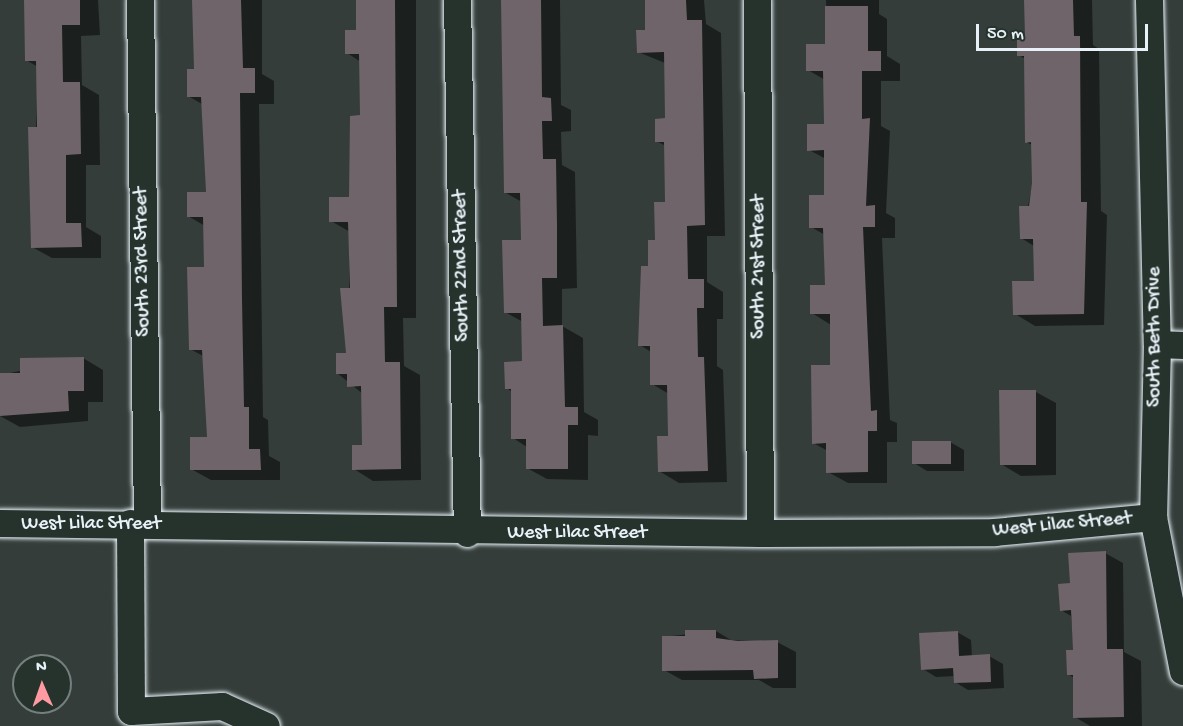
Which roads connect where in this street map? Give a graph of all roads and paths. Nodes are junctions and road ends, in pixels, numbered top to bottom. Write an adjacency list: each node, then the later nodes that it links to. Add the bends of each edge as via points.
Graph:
1 (140, 0): 8 (street, South 23rd Street)
2 (457, 0): 9 (street, South 22nd Street)
3 (757, 0): 10 (street, South 21st Street)
4 (1149, 0): 5 (street, South Beth Drive)
5 (1170, 344): 6 (street, South Beth Drive)
6 (1153, 517): 10 (street, West Lilac Street, via 994,532); 11 (street, South Beth Drive)
7 (0, 523): 8 (street, West Lilac Street)
8 (139, 523): 9 (street, West Lilac Street); 12 (street, South 23rd Street, via 131,711 222,706)
9 (467, 533): 10 (street, West Lilac Street)
10 (760, 533)
11 (1183, 671)
12 (266, 726)

